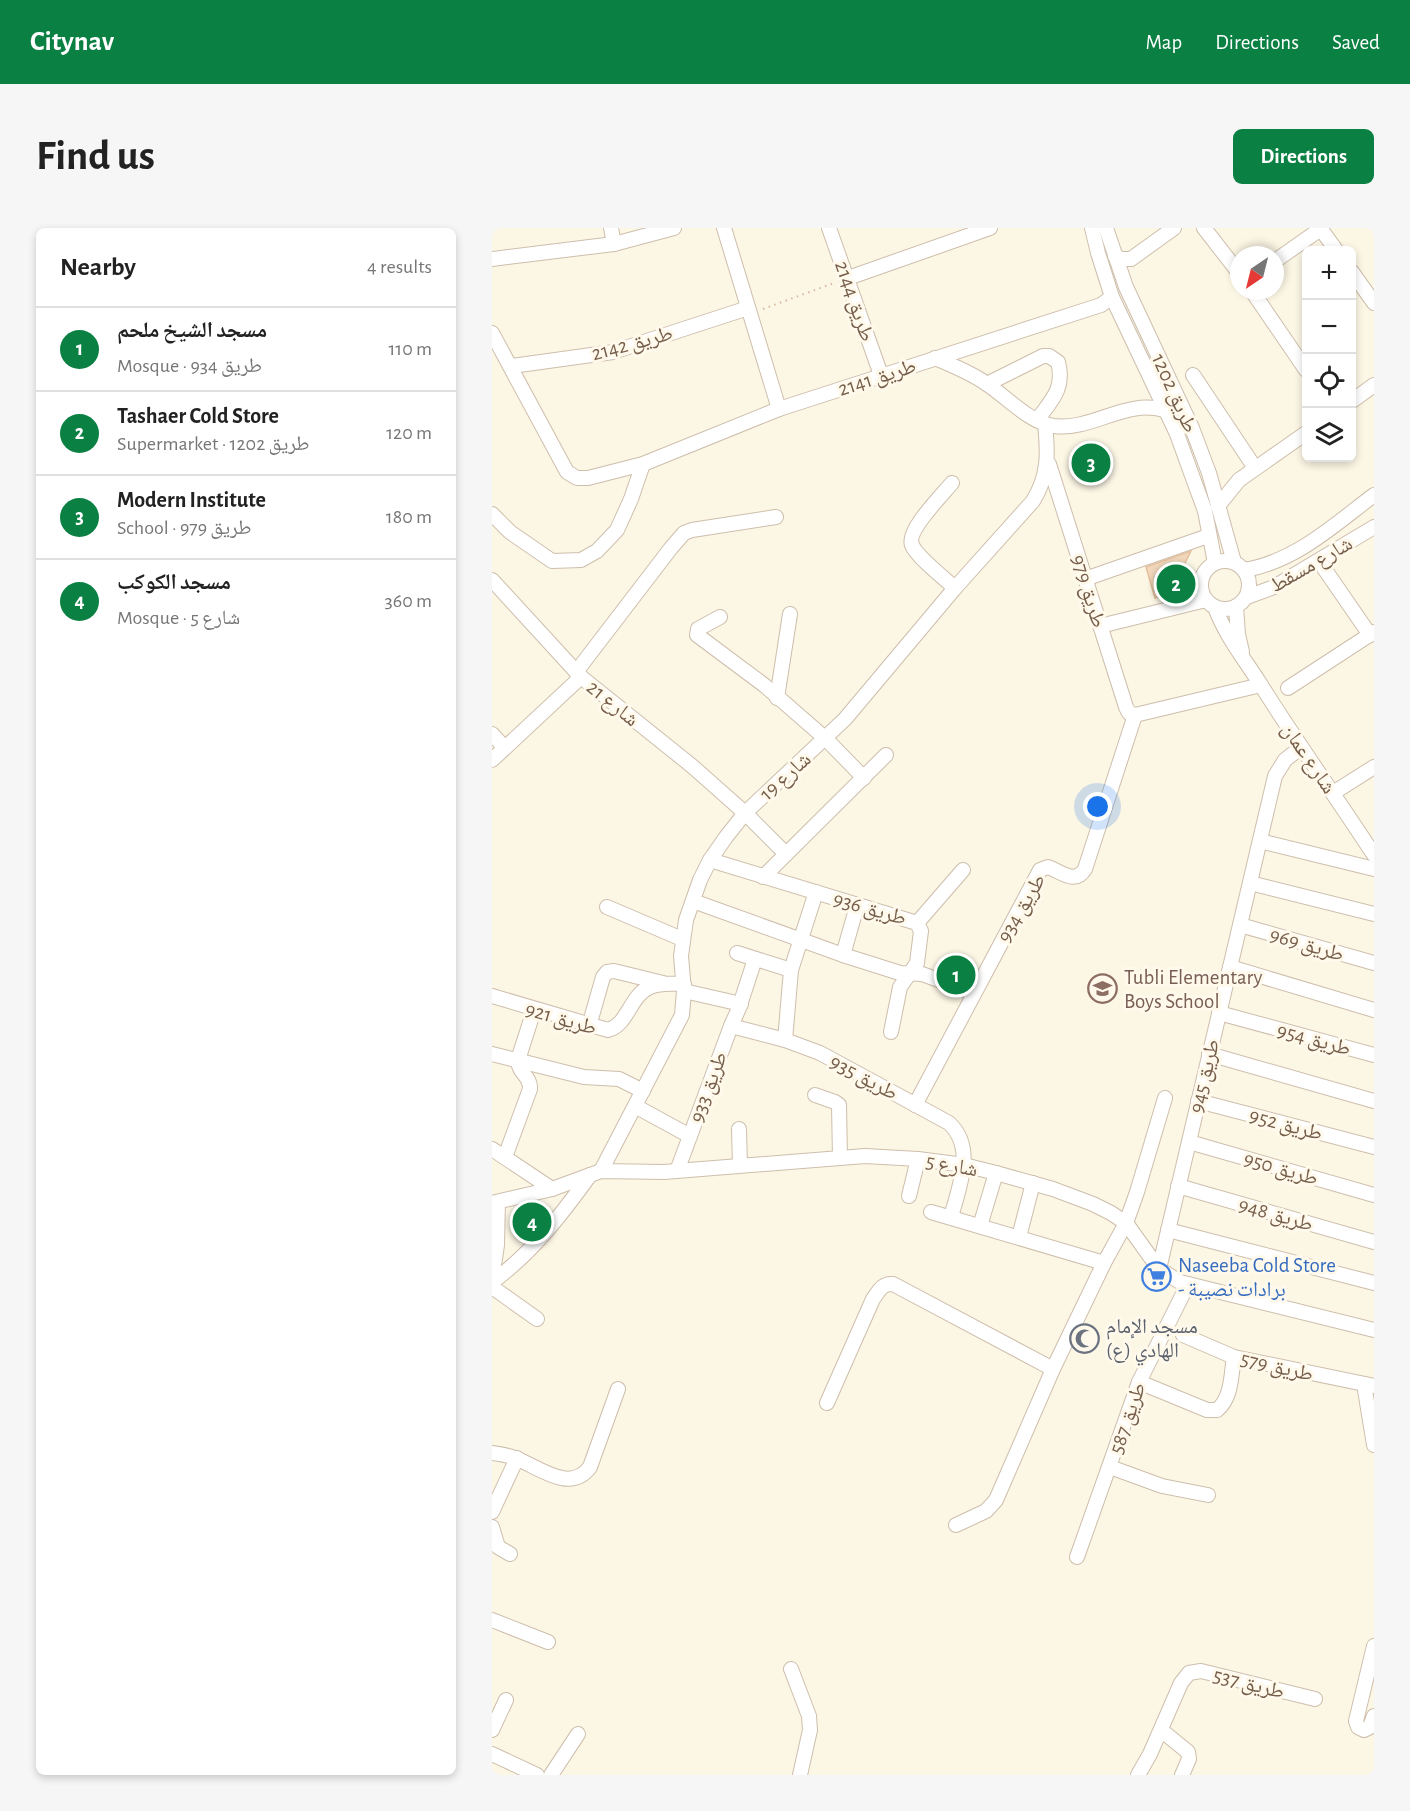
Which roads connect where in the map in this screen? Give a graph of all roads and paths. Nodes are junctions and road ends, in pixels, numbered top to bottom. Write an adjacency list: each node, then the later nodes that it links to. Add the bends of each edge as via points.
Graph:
1 (611, 228): 11 (street)
2 (674, 228): 11 (street)
3 (724, 228): 22 (street)
4 (829, 228): 17 (street, طريق 2144)
5 (990, 228): 17 (street)
6 (1092, 228): 19 (street, طريق 1202)
7 (1174, 228): 14 (street, via 1131,259)
8 (1204, 228): 16 (street)
9 (1321, 228): 12 (street); 13 (street)
10 (1110, 231): 14 (street, طريق 1202)
11 (614, 244): 15 (street)
12 (1333, 246)
13 (1284, 255)
14 (1115, 256): 37 (street, طريق 1202)
15 (492, 259)
16 (1230, 261)
17 (848, 278): 22 (path); 27 (street, طريق 2144)
18 (1356, 278): 21 (street)
19 (1112, 297): 24 (street, طريق 2141, via 1101,305); 31 (street, طريق 1202)
20 (1258, 300): 25 (street)
21 (1374, 303)
22 (749, 310): 26 (street, طريق 2142, via 613,352); 34 (street)
23 (492, 333): 26 (street, طريق 2141)
24 (934, 358): 27 (street, طريق 2141); 29 (street)
25 (1302, 364)
26 (512, 366): 40 (street, طريق 2141, via 567,472 577,478 588,478)
27 (881, 375): 34 (street, طريق 2141)
28 (1193, 375): 41 (street)
29 (987, 384): 36 (street); 36 (street, via 1043,356 1054,358 1060,382)
30 (1374, 385): 32 (street)
31 (1156, 389): 33 (street); 35 (street, طريق 1202); 37 (street, via 1168,393)
32 (1356, 398)
33 (1137, 407): 35 (street); 36 (street, via 1074,426)
34 (779, 409): 40 (street, طريق 2141)
35 (1167, 411): 50 (street, طريق 1202, via 1202,501)
36 (1041, 422): 39 (street, شارع 19)
37 (1192, 428): 42 (street, طريق 1202)
38 (1302, 436): 41 (street)
39 (1048, 461): 54 (street, طريق 979); 56 (street, شارع 19, via 1033,501)
40 (643, 464): 47 (street, via 617,530 581,560 552,561 510,532)
41 (1255, 468): 43 (street)
42 (1209, 473): 43 (street); 46 (street, طريق 1202)
43 (1239, 480): 46 (street)
44 (951, 483): 56 (street, via 911,535 911,544)
45 (1374, 495): 53 (street, شارع مسقط, via 1282,560 1264,567)
46 (1218, 506): 53 (street, طريق 1202)
47 (492, 514)
48 (776, 517): 64 (street, via 684,533)
49 (1372, 530): 51 (street, شارع مسقط)
50 (1208, 536): 52 (street, طريق 1202); 54 (street)
51 (1319, 561): 57 (street, شارع مسقط); 62 (street)
52 (1215, 563): 53 (street); 58 (street, via 1201,579 1202,593)
53 (1239, 566): 57 (street, via 1250,584)
54 (1085, 579): 61 (street, طريق 979)
55 (492, 580): 64 (street, شارع 21)
56 (955, 588): 70 (street, شارع 19)
57 (1241, 602): 58 (street, via 1229,609); 63 (street, شارع عمان, via 1238,634)
58 (1210, 604): 61 (street); 63 (street, شارع عمان)
59 (790, 614): 67 (street)
60 (720, 617): 67 (street, via 698,629 697,635)
61 (1100, 626): 68 (street, طريق 979, via 1126,708)
62 (1372, 634): 66 (street)
63 (1245, 660): 65 (street, شارع عمان)
64 (578, 674): 71 (street); 78 (street, شارع 21)
65 (1261, 685): 68 (street); 72 (street, شارع عمان)
66 (1288, 688)
67 (777, 698): 70 (street)
68 (1135, 715): 105 (street, طريق 934, via 1083,873 1071,878 1048,867 1040,870)
69 (492, 734): 71 (street)
70 (826, 738): 76 (street); 78 (street, شارع 19)
71 (504, 747): 74 (street)
72 (1300, 748): 77 (street, شارع عمان); 79 (street, طريق 945, via 1285,760 1275,776)
73 (886, 755): 76 (street)
74 (492, 760)
75 (1374, 767): 77 (street)
76 (864, 778): 80 (street)
77 (1333, 794): 81 (street, شارع عمان)
78 (745, 813): 80 (street, شارع 21); 82 (street, شارع 19)
79 (1260, 841): 83 (street); 86 (street, طريق 945)
80 (786, 854): 85 (street)
81 (1374, 855)
82 (710, 860): 85 (street, طريق 936); 88 (street, شارع 19)
83 (1374, 869)
84 (963, 870): 92 (street)
85 (763, 877): 87 (street, طريق 936)
86 (1250, 883): 91 (street); 93 (street, طريق 945)
87 (816, 892): 89 (street, طريق 936); 95 (street)
88 (693, 901): 94 (street, شارع 19); 95 (street)
89 (857, 906): 92 (street, طريق 936); 97 (street)
90 (607, 907): 94 (street)
91 (1374, 914)
92 (917, 922): 102 (street, طريق 936, via 921,931 918,963)
93 (1240, 925): 99 (street, طريق 969); 100 (street, طريق 945)
94 (682, 939): 104 (street, شارع 19)
95 (801, 939): 97 (street); 101 (street)
96 (736, 953): 98 (street)
97 (843, 955): 102 (street, via 900,973)
98 (755, 959): 101 (street); 107 (street, طريق 933)
99 (1374, 963)
100 (1230, 968): 109 (street); 110 (street, طريق 945)
101 (791, 970): 114 (street)
102 (912, 973): 105 (street); 113 (street, طريق 936, via 900,987)
103 (665, 984): 104 (street, طريق 921); 111 (street, طريق 921, via 639,994 615,1028); 111 (street, via 607,972)
104 (684, 987): 107 (street); 119 (street, شارع 19, via 678,1027)
105 (974, 993): 124 (street, طريق 934)
106 (492, 996): 108 (street, طريق 921)
107 (741, 1004): 112 (street, طريق 933)
108 (534, 1010): 111 (street, طريق 921); 118 (street)
109 (1374, 1010)
110 (1219, 1013): 116 (street, طريق 945); 117 (street, طريق 954)
111 (589, 1026)
112 (731, 1026): 114 (street, طريق 935); 127 (street, طريق 933)
113 (891, 1032)
114 (785, 1040): 124 (street, طريق 935, via 831,1059)
115 (492, 1054): 118 (street)
116 (1209, 1054): 122 (street, طريق 945); 123 (street)
117 (1374, 1055)
118 (518, 1060): 119 (street, via 584,1077 619,1079); 131 (street, via 519,1068 530,1081 530,1089)
119 (643, 1090): 125 (street, شارع 19)
120 (815, 1095): 132 (street, via 839,1105)
121 (1165, 1098): 147 (street)
122 (1198, 1101): 128 (street, طريق 945); 129 (street, طريق 952)
123 (1374, 1101)
124 (915, 1105): 135 (street, طريق 935, via 956,1129)
125 (635, 1106): 127 (street); 137 (street, شارع 19)
126 (739, 1129): 134 (street)
127 (690, 1136): 136 (street, طريق 933)
128 (1189, 1142): 140 (street, طريق 945); 142 (street, طريق 950)
129 (1374, 1148)
130 (492, 1149): 131 (street)
131 (505, 1158): 141 (street)
132 (840, 1158): 133 (street, شارع 5); 134 (street, شارع 5)
133 (918, 1159): 135 (street, شارع 5); 143 (street)
134 (740, 1165): 136 (street, شارع 5)
135 (964, 1166): 138 (street, شارع 5); 146 (street)
136 (677, 1171): 137 (street, شارع 5)
137 (596, 1172): 141 (street, شارع 5); 154 (street, شارع 19, via 538,1240 507,1272)
138 (996, 1173): 139 (street, شارع 5); 148 (street)
139 (1033, 1183): 147 (street, شارع 5, via 1092,1204); 150 (street)
140 (1178, 1186): 149 (street, طريق 945); 151 (street, طريق 948)
141 (552, 1190): 144 (street, شارع 5)
142 (1374, 1195)
143 (909, 1196)
144 (495, 1203): 154 (street, via 497,1245)
145 (931, 1212): 146 (street)
146 (951, 1217): 148 (street)
147 (1125, 1223): 152 (street); 153 (street, شارع 5)
148 (980, 1226): 150 (street)
149 (1168, 1230): 153 (street, طريق 945); 155 (street)
150 (1019, 1237): 152 (street)
151 (1374, 1242)
152 (1104, 1263): 162 (street)
153 (1159, 1269): 156 (street, شارع 5)
154 (492, 1281)
155 (1374, 1283)
156 (1188, 1284): 159 (street, شارع 5); 163 (street, طريق 587)
157 (492, 1287): 158 (street)
158 (537, 1319)
159 (1374, 1330)
160 (1183, 1335): 161 (street, طريق 579)
161 (1234, 1357): 163 (street, via 1227,1395 1217,1410 1207,1410); 164 (street, طريق 579)
162 (1053, 1369): 166 (street, via 893,1284 883,1286 873,1299); 173 (street, via 993,1504)
163 (1139, 1382): 170 (street, طريق 587)
164 (1369, 1385): 167 (street)
165 (618, 1389): 169 (street, via 590,1467 581,1477 561,1479)
166 (827, 1403)
167 (1374, 1446)
168 (492, 1453): 169 (street)
169 (517, 1458): 172 (street)
170 (1110, 1467): 171 (street, via 1162,1486); 176 (street, طريق 587)
171 (1208, 1495)
172 (492, 1512)
173 (956, 1526)
174 (492, 1527): 175 (street, via 498,1547)
175 (510, 1554)
176 (1077, 1557)
177 (492, 1620): 178 (street)
178 (548, 1642)
179 (1374, 1646): 183 (street, via 1356,1720 1358,1727 1368,1729)
180 (791, 1669): 190 (street, via 809,1716 810,1730)
181 (1315, 1699): 185 (street, طريق 537, via 1193,1671 1183,1679)
182 (506, 1700): 184 (street)
183 (1374, 1716)
184 (492, 1730)
185 (1161, 1730): 191 (street, طريق 537); 192 (street, via 1188,1752)
186 (578, 1734): 189 (street)
187 (492, 1754): 188 (street)
188 (537, 1775)
189 (551, 1775)
190 (800, 1775)
191 (1138, 1775)
192 (1182, 1775)

